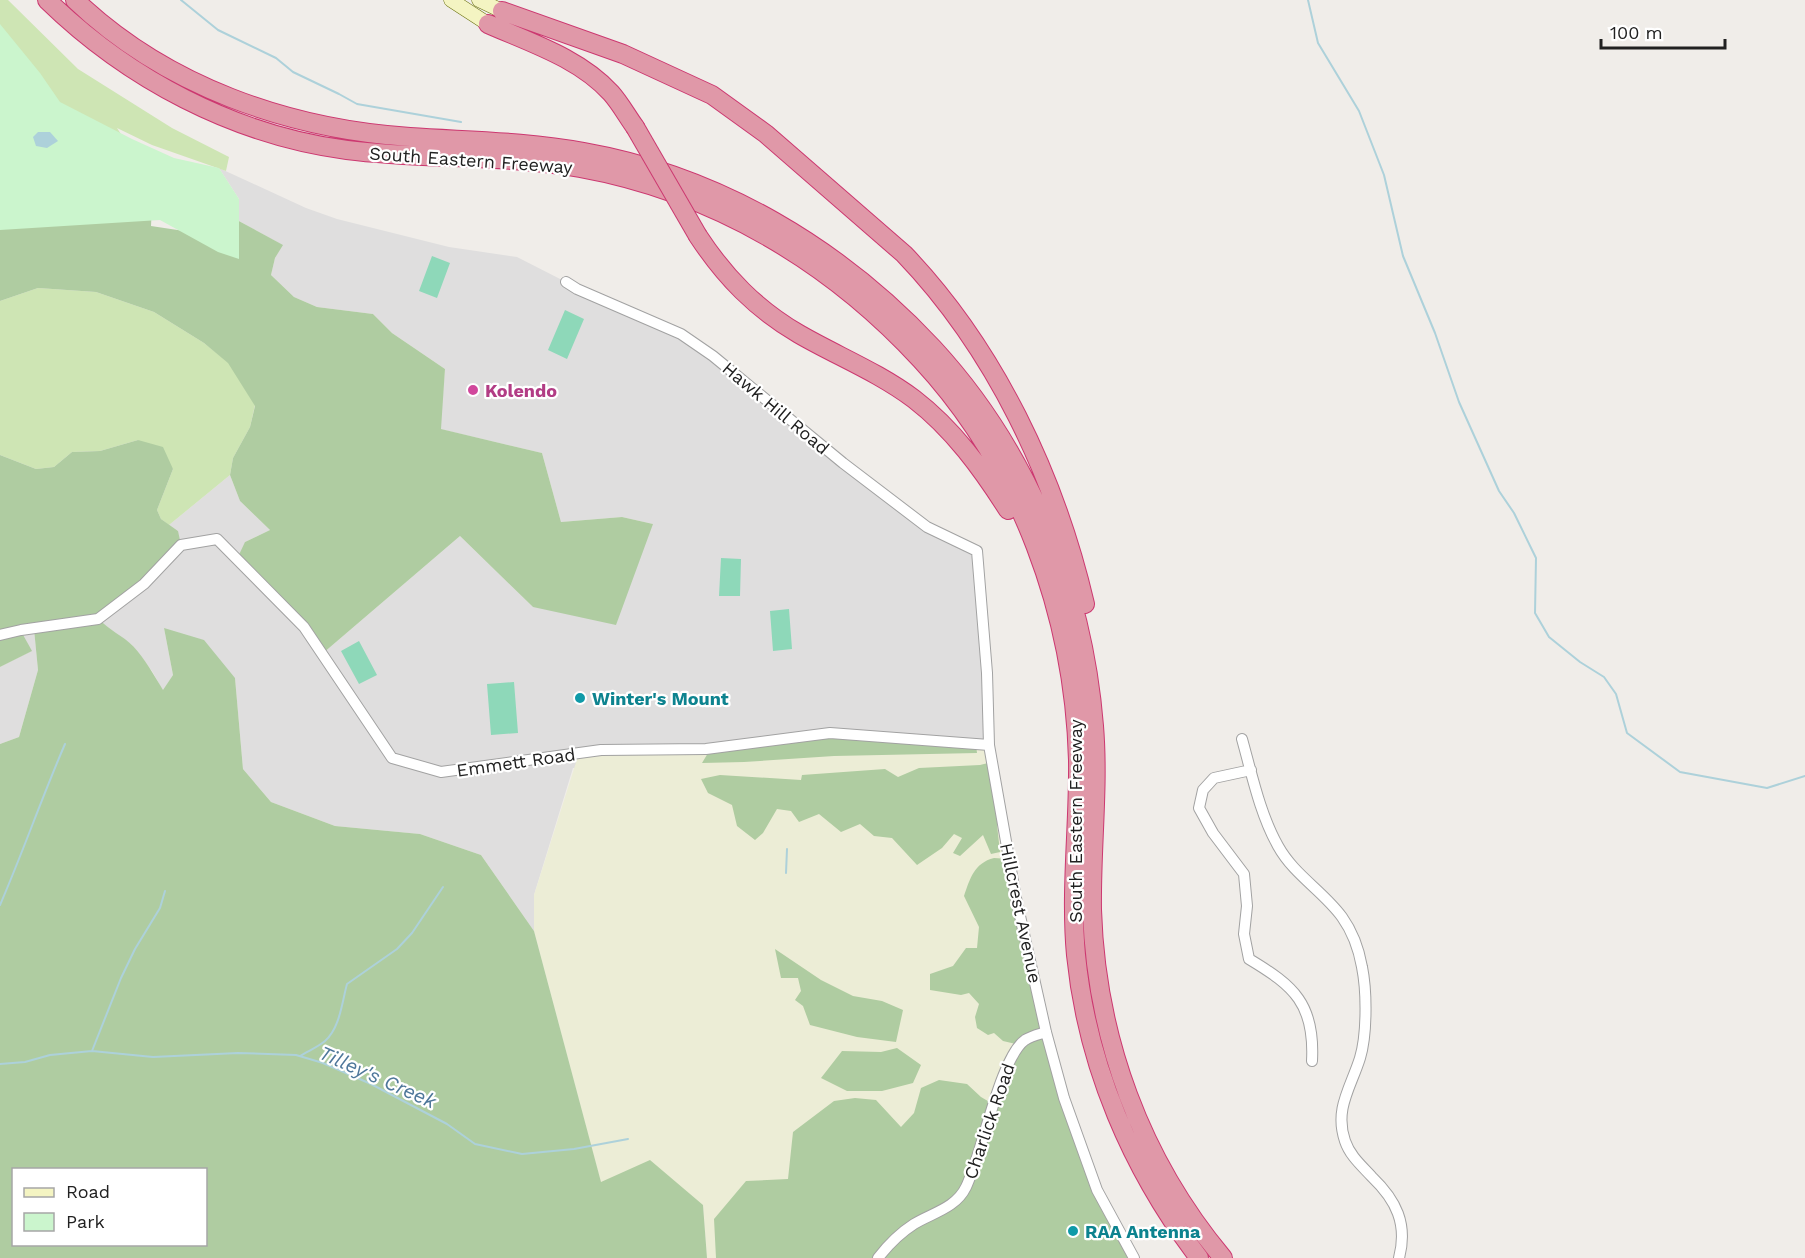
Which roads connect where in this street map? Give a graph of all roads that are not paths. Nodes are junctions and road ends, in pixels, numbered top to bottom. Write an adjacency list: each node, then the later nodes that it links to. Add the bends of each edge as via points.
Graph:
1 (47, 0): 10 (highway, South Eastern Freeway, via 102,49 139,74 199,105 261,130 346,150 540,162 605,173 673,192 712,208 789,249 868,308 952,397 1000,471 1021,512 1038,552)
2 (75, 0): 14 (highway, South Eastern Freeway, via 155,61 194,82 277,115 366,132 553,147 627,161 673,175 791,230 828,254 897,311 938,353 1001,439 1041,513 1057,555 1081,639 1094,728)
3 (451, 0): 6 (main road)
4 (479, 0): 5 (main road)
5 (502, 11): 14 (highway, via 623,54 703,90 743,116 904,255 961,323 1038,459 1067,537 1084,601 1102,727 1103,785)
6 (488, 24): 10 (highway, bridge, via 572,62 595,78 635,127 698,236 747,297 799,334 877,374 915,399 978,462 1012,517)
7 (566, 282): 8 (street, Hawk Hill Road, via 681,334 927,527)
8 (977, 551): 12 (street, Hillcrest Avenue)
9 (0, 635): 12 (street, Emmett Road, via 98,619 144,584 181,545 218,539 304,627 392,758 441,772 601,750 706,749 830,733)
10 (1064, 638): 19 (highway, South Eastern Freeway, via 1077,734 1076,953 1089,1028 1120,1126 1161,1204)
11 (1242, 739): 13 (street)
12 (989, 745): 15 (street, Hillcrest Avenue, via 1016,898)
13 (1251, 770): 16 (street, via 1214,778 1203,790 1199,808 1244,874 1244,934 1249,959 1297,994 1309,1024); 21 (street, via 1278,846 1292,867 1342,916 1354,938 1362,968 1365,1026 1360,1058 1346,1092 1341,1118 1345,1141 1356,1160 1396,1206 1403,1231)
14 (1092, 908): 20 (highway, South Eastern Freeway, via 1101,998 1123,1083 1160,1167)
15 (1046, 1032): 17 (street, Charlick Road, via 1026,1039 1010,1059 965,1190 940,1212 898,1237); 18 (street, Hillcrest Avenue, via 1096,1190)
16 (1312, 1061)
17 (878, 1258)
18 (1134, 1258)
19 (1199, 1258)
20 (1223, 1258)
21 (1399, 1258)

